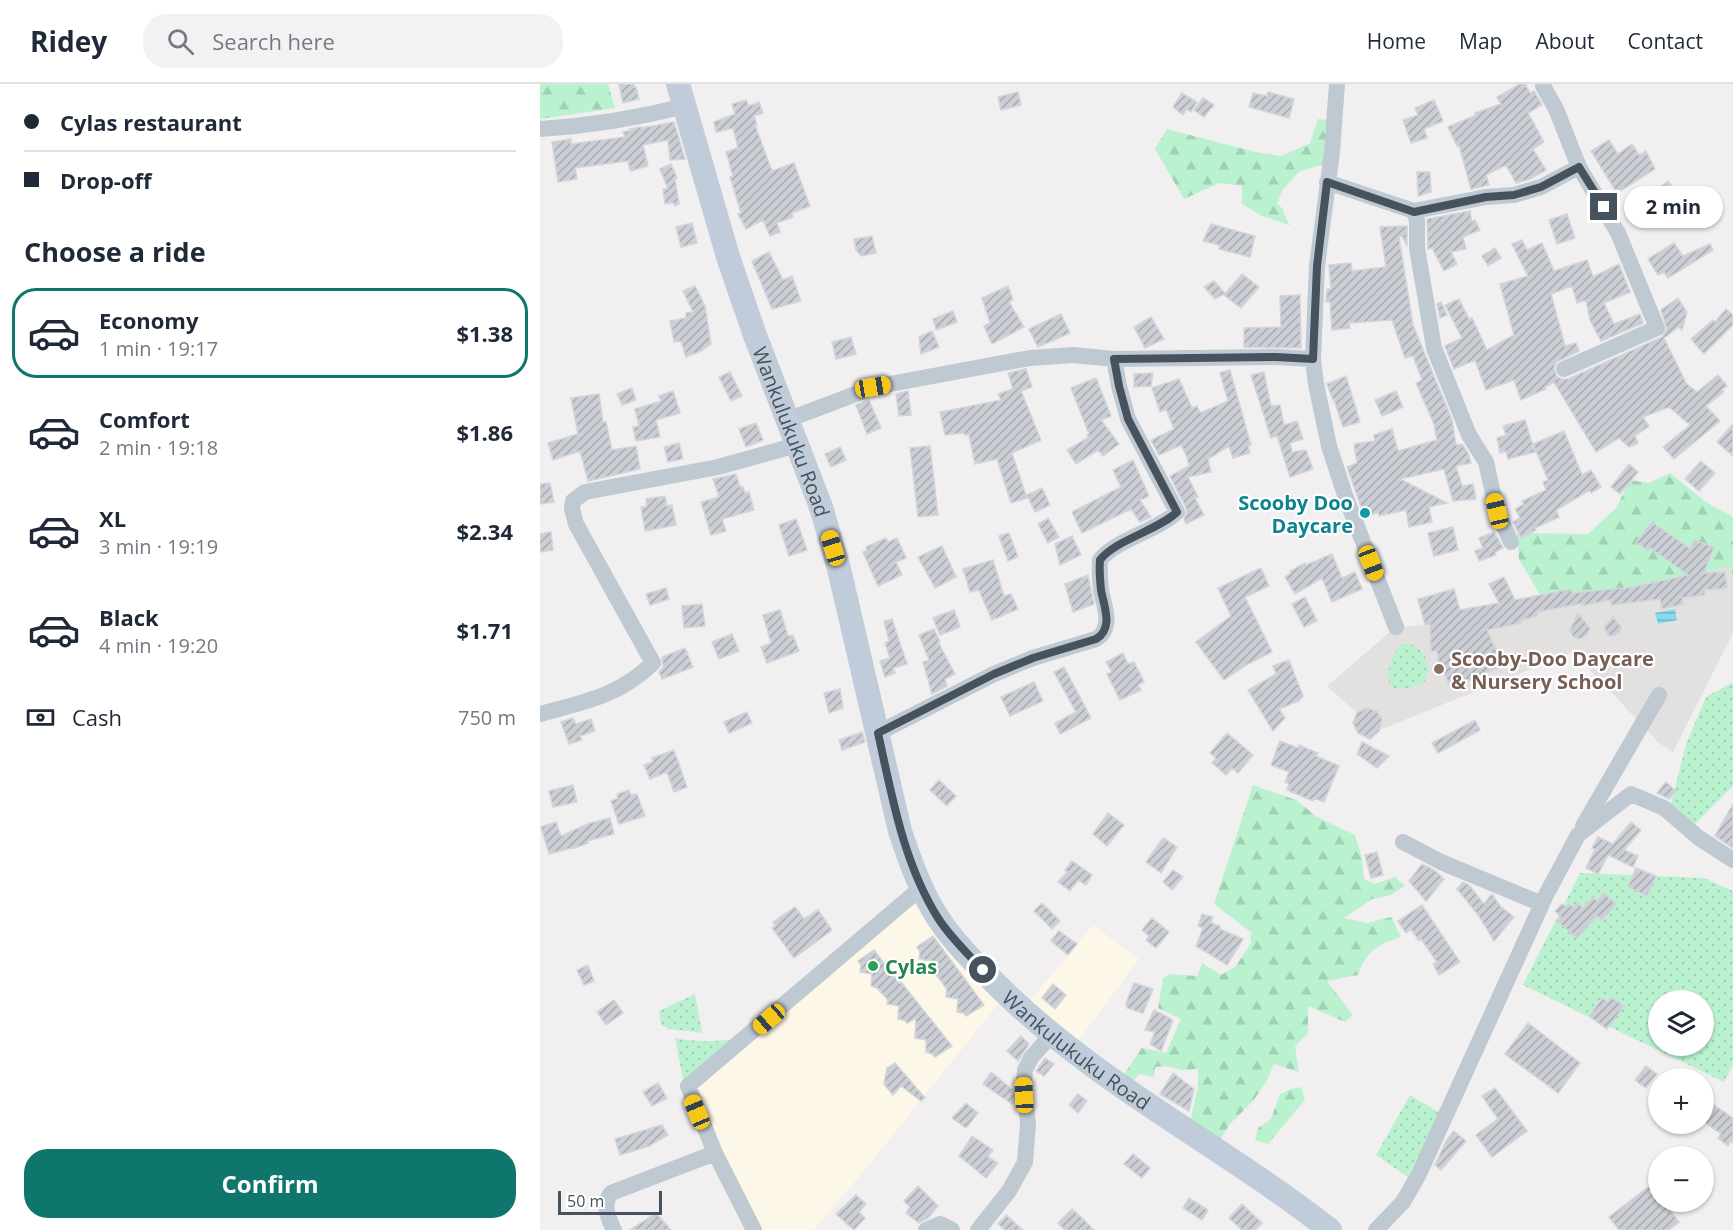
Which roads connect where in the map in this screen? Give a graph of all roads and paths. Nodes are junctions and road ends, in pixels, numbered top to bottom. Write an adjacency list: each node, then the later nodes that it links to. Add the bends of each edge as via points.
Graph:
1 (1337, 84): 6 (street)
2 (1543, 86): 5 (street)
3 (681, 95): 4 (street, via 659,112); 11 (main road, Wankulukuku Road, via 729,260)
4 (540, 129)
5 (1579, 167): 7 (street, via 1541,187 1514,195); 10 (street, via 1618,233 1657,328)
6 (1327, 182): 7 (street); 9 (street, via 1317,266)
7 (1414, 212): 13 (street, via 1434,348 1469,435 1486,462 1497,511)
8 (1114, 359): 9 (street); 11 (street, via 1049,356 1005,362 873,387); 17 (street, via 1128,419 1177,512 1100,560 1107,614 1103,634 994,674)
9 (1313, 359): 14 (street, via 1329,446)
10 (1564, 369)
11 (787, 420): 12 (main road, Wankulukuku Road)
12 (797, 445): 16 (street, via 718,467 585,492 573,501 576,524 653,663 618,690); 17 (main road, Wankulukuku Road, via 839,569)
13 (1511, 542)
14 (1396, 627)
15 (1659, 695): 18 (street)
16 (540, 714)
17 (878, 733): 21 (main road, Wankulukuku Road, via 900,831)
18 (1578, 835): 20 (street, via 1631,794 1664,808); 22 (street)
19 (1403, 842): 22 (street)
20 (1733, 860)
21 (922, 886): 23 (main road, Wankulukuku Road, via 957,942); 24 (street, via 690,1083 689,1092)
22 (1542, 904): 31 (street, via 1419,1174 1403,1202)
23 (1052, 1034): 29 (street, via 1025,1070 1025,1162 1010,1191); 30 (main road, Wankulukuku Road, via 1173,1123 1285,1195)
24 (715, 1153): 25 (street, via 611,1193 606,1203); 26 (street)
25 (614, 1230)
26 (754, 1230)
27 (926, 1230): 28 (street, via 940,1224)
28 (952, 1230)
29 (978, 1230)
30 (1330, 1230)
31 (1376, 1230)

